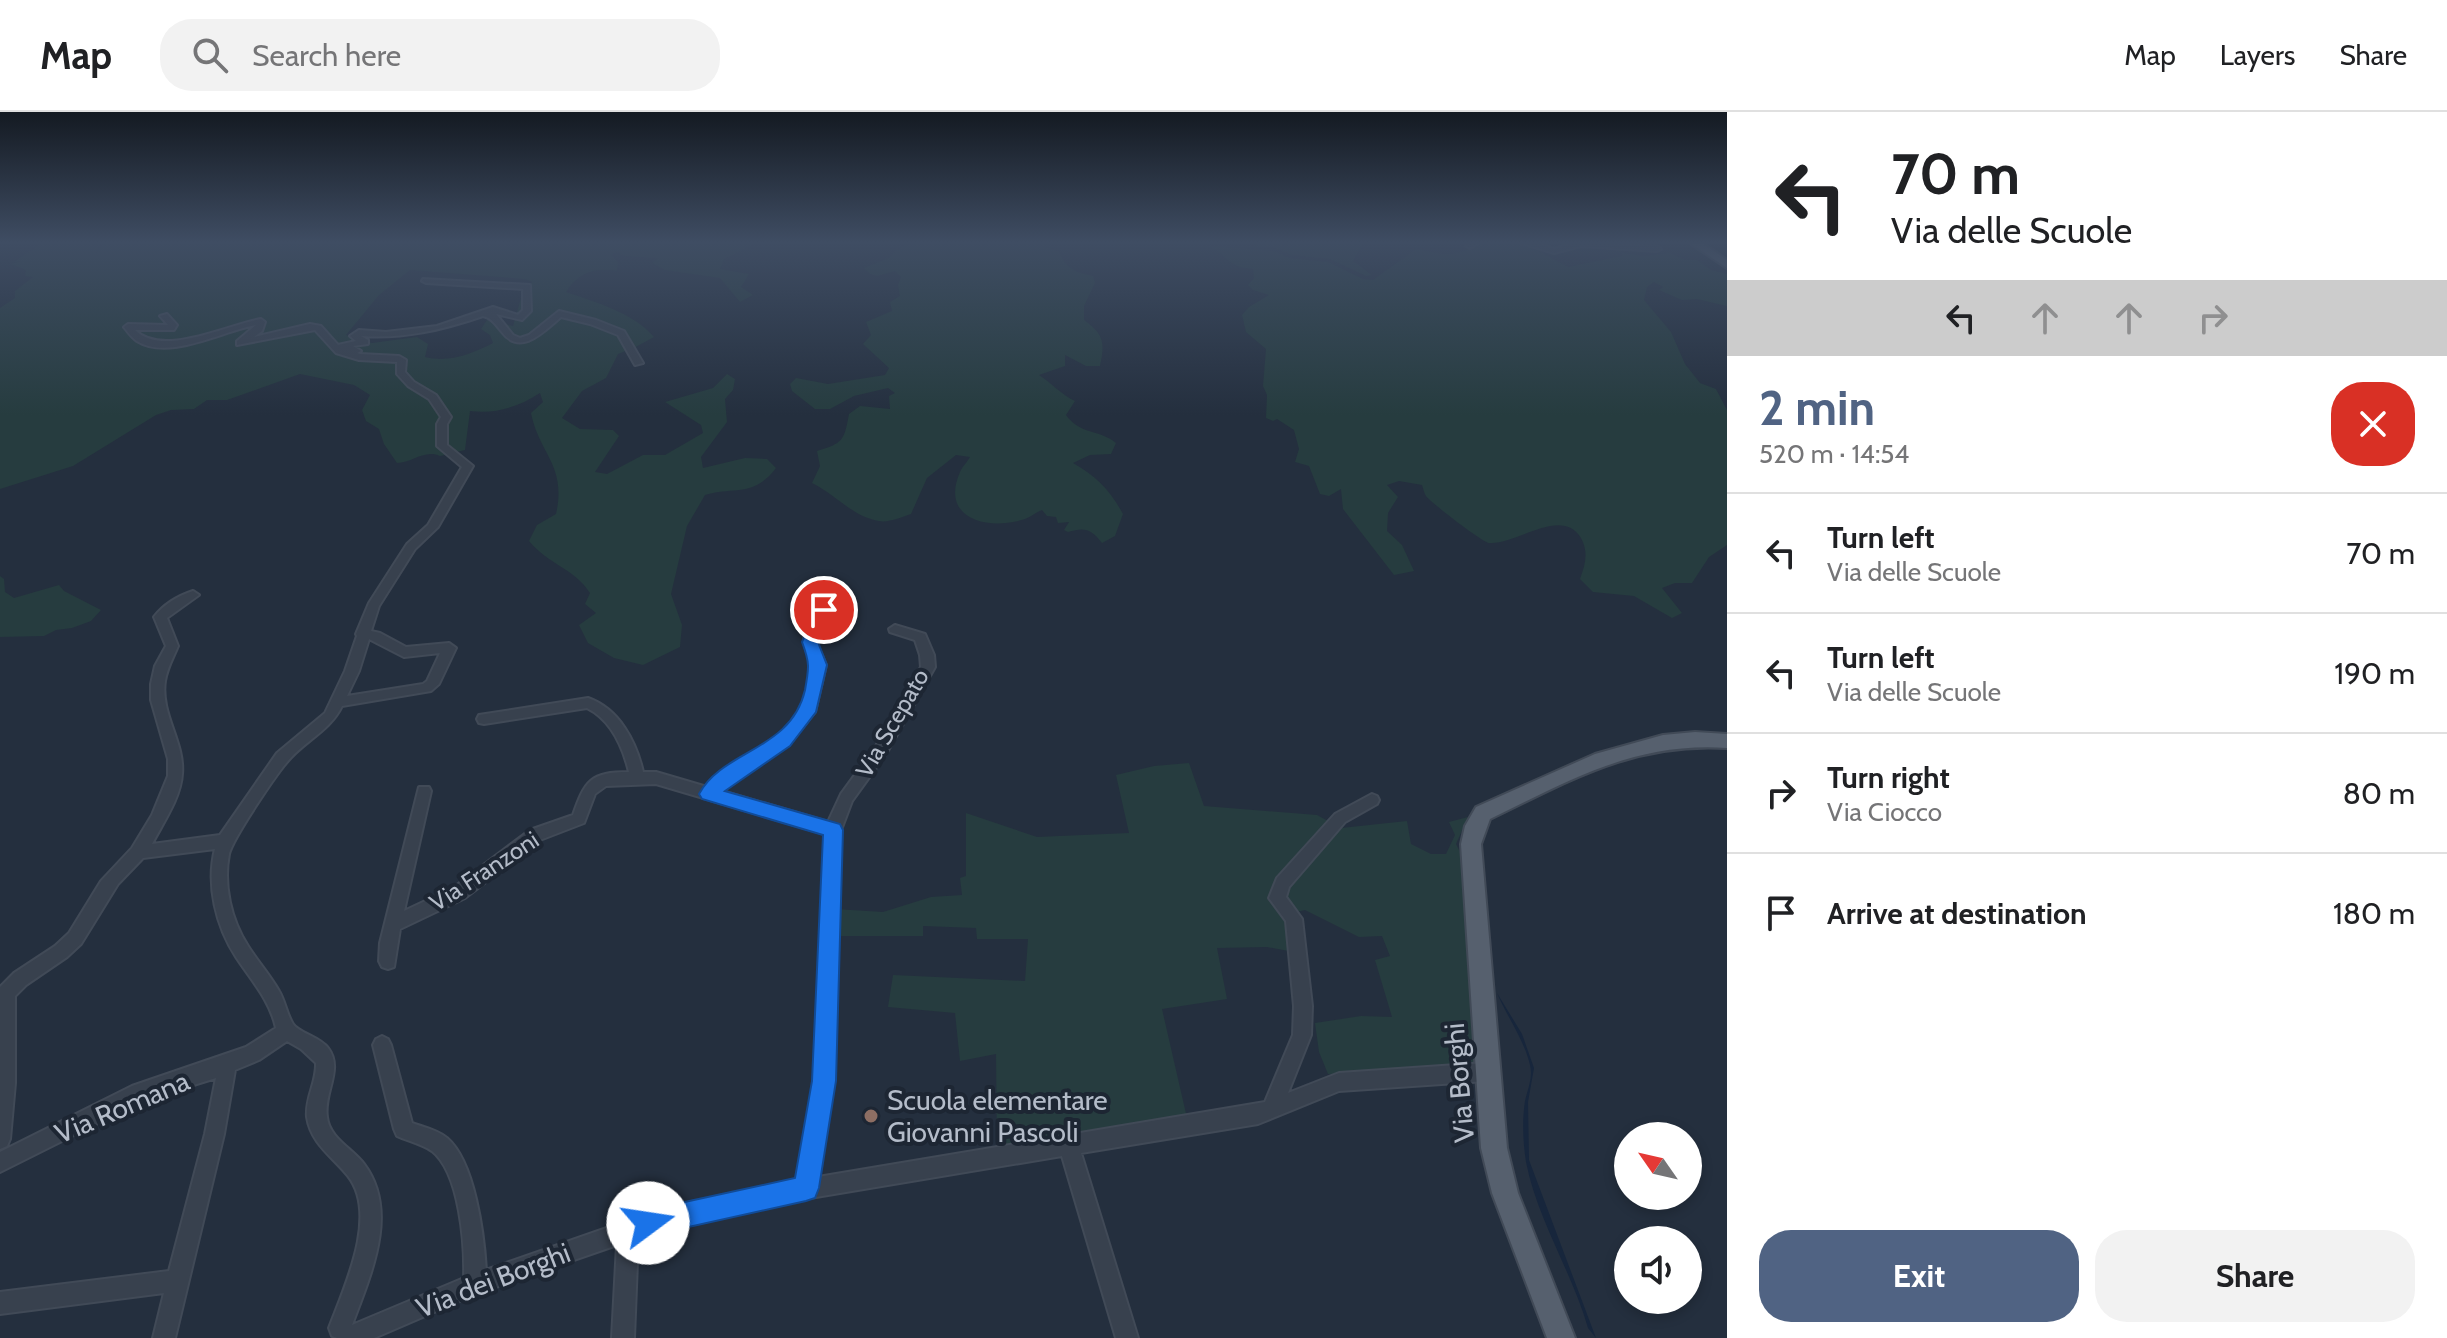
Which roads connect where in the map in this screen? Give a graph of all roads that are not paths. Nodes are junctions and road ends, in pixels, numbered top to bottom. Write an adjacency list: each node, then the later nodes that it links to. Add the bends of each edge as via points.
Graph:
1 (527, 300): 2 (street, via 523,317 499,310)
2 (476, 314): 4 (street, via 417,332 359,333 354,336 365,342 343,345); 5 (street, via 493,316 520,341 559,314 585,319 621,333)
3 (164, 316): 4 (street, via 171,328 128,327 149,342 165,344 250,322 261,322 259,329 240,343 310,327 318,328 339,351)
4 (399, 359): 9 (street, via 404,378 433,397 446,417 442,446 468,469 432,527 395,569)
5 (638, 363)
6 (193, 595): 19 (street, via 160,617 172,646 156,698 175,776)
7 (835, 599): 15 (street, via 811,636 819,665 810,708 783,741)
8 (895, 629): 17 (street, Via Scepato, via 920,637 928,667 881,750 846,798)
9 (362, 634): 10 (street); 10 (street, via 404,652 449,648 426,688)
10 (338, 702): 18 (street, via 330,716 282,757)
11 (484, 719): 13 (street, via 588,703 599,706 619,731)
12 (1727, 741): 25 (main road, Via Borghi, via 1680,737 1621,752 1483,813 1471,844)
13 (637, 778): 15 (street, via 671,780); 20 (street, Via Franzoni, via 602,781 589,790 579,819 535,835 459,893)
14 (424, 791): 20 (street)
15 (709, 794): 17 (street)
16 (1372, 800): 26 (street, via 1340,818 1283,883 1277,898 1294,919 1303,1006 1302,1035)
17 (833, 830): 30 (street, via 825,1068)
18 (223, 848): 19 (street); 22 (street, via 220,893 240,948 276,999)
19 (139, 852): 27 (street, via 111,880 72,943 24,974 6,993)
20 (392, 925): 21 (street)
21 (388, 961)
22 (286, 1031): 24 (street, Via Romana); 35 (street, via 325,1056 328,1065 317,1117 326,1141 349,1161 368,1189 371,1232)
23 (382, 1045): 33 (street, via 404,1129 440,1145 460,1173 474,1244)
24 (227, 1065): 29 (street, Via Romana, via 140,1093); 32 (street, via 200,1203)
25 (1486, 1072): 26 (street, Via dei Borghi, via 1339,1082); 39 (main road, Via Borghi, via 1505,1193)
26 (1272, 1108): 28 (street, Via dei Borghi)
27 (0, 1139)
28 (1068, 1144): 30 (street, Via dei Borghi); 38 (street)
29 (0, 1162)
30 (806, 1188): 31 (street, Via dei Borghi)
31 (628, 1229): 33 (street, Via dei Borghi); 37 (street)
32 (176, 1281): 34 (street); 36 (street)
33 (475, 1284): 35 (street, Via dei Borghi)
34 (0, 1303)
35 (344, 1333)
36 (164, 1338)
37 (623, 1338)
38 (1127, 1338)
39 (1561, 1338)

